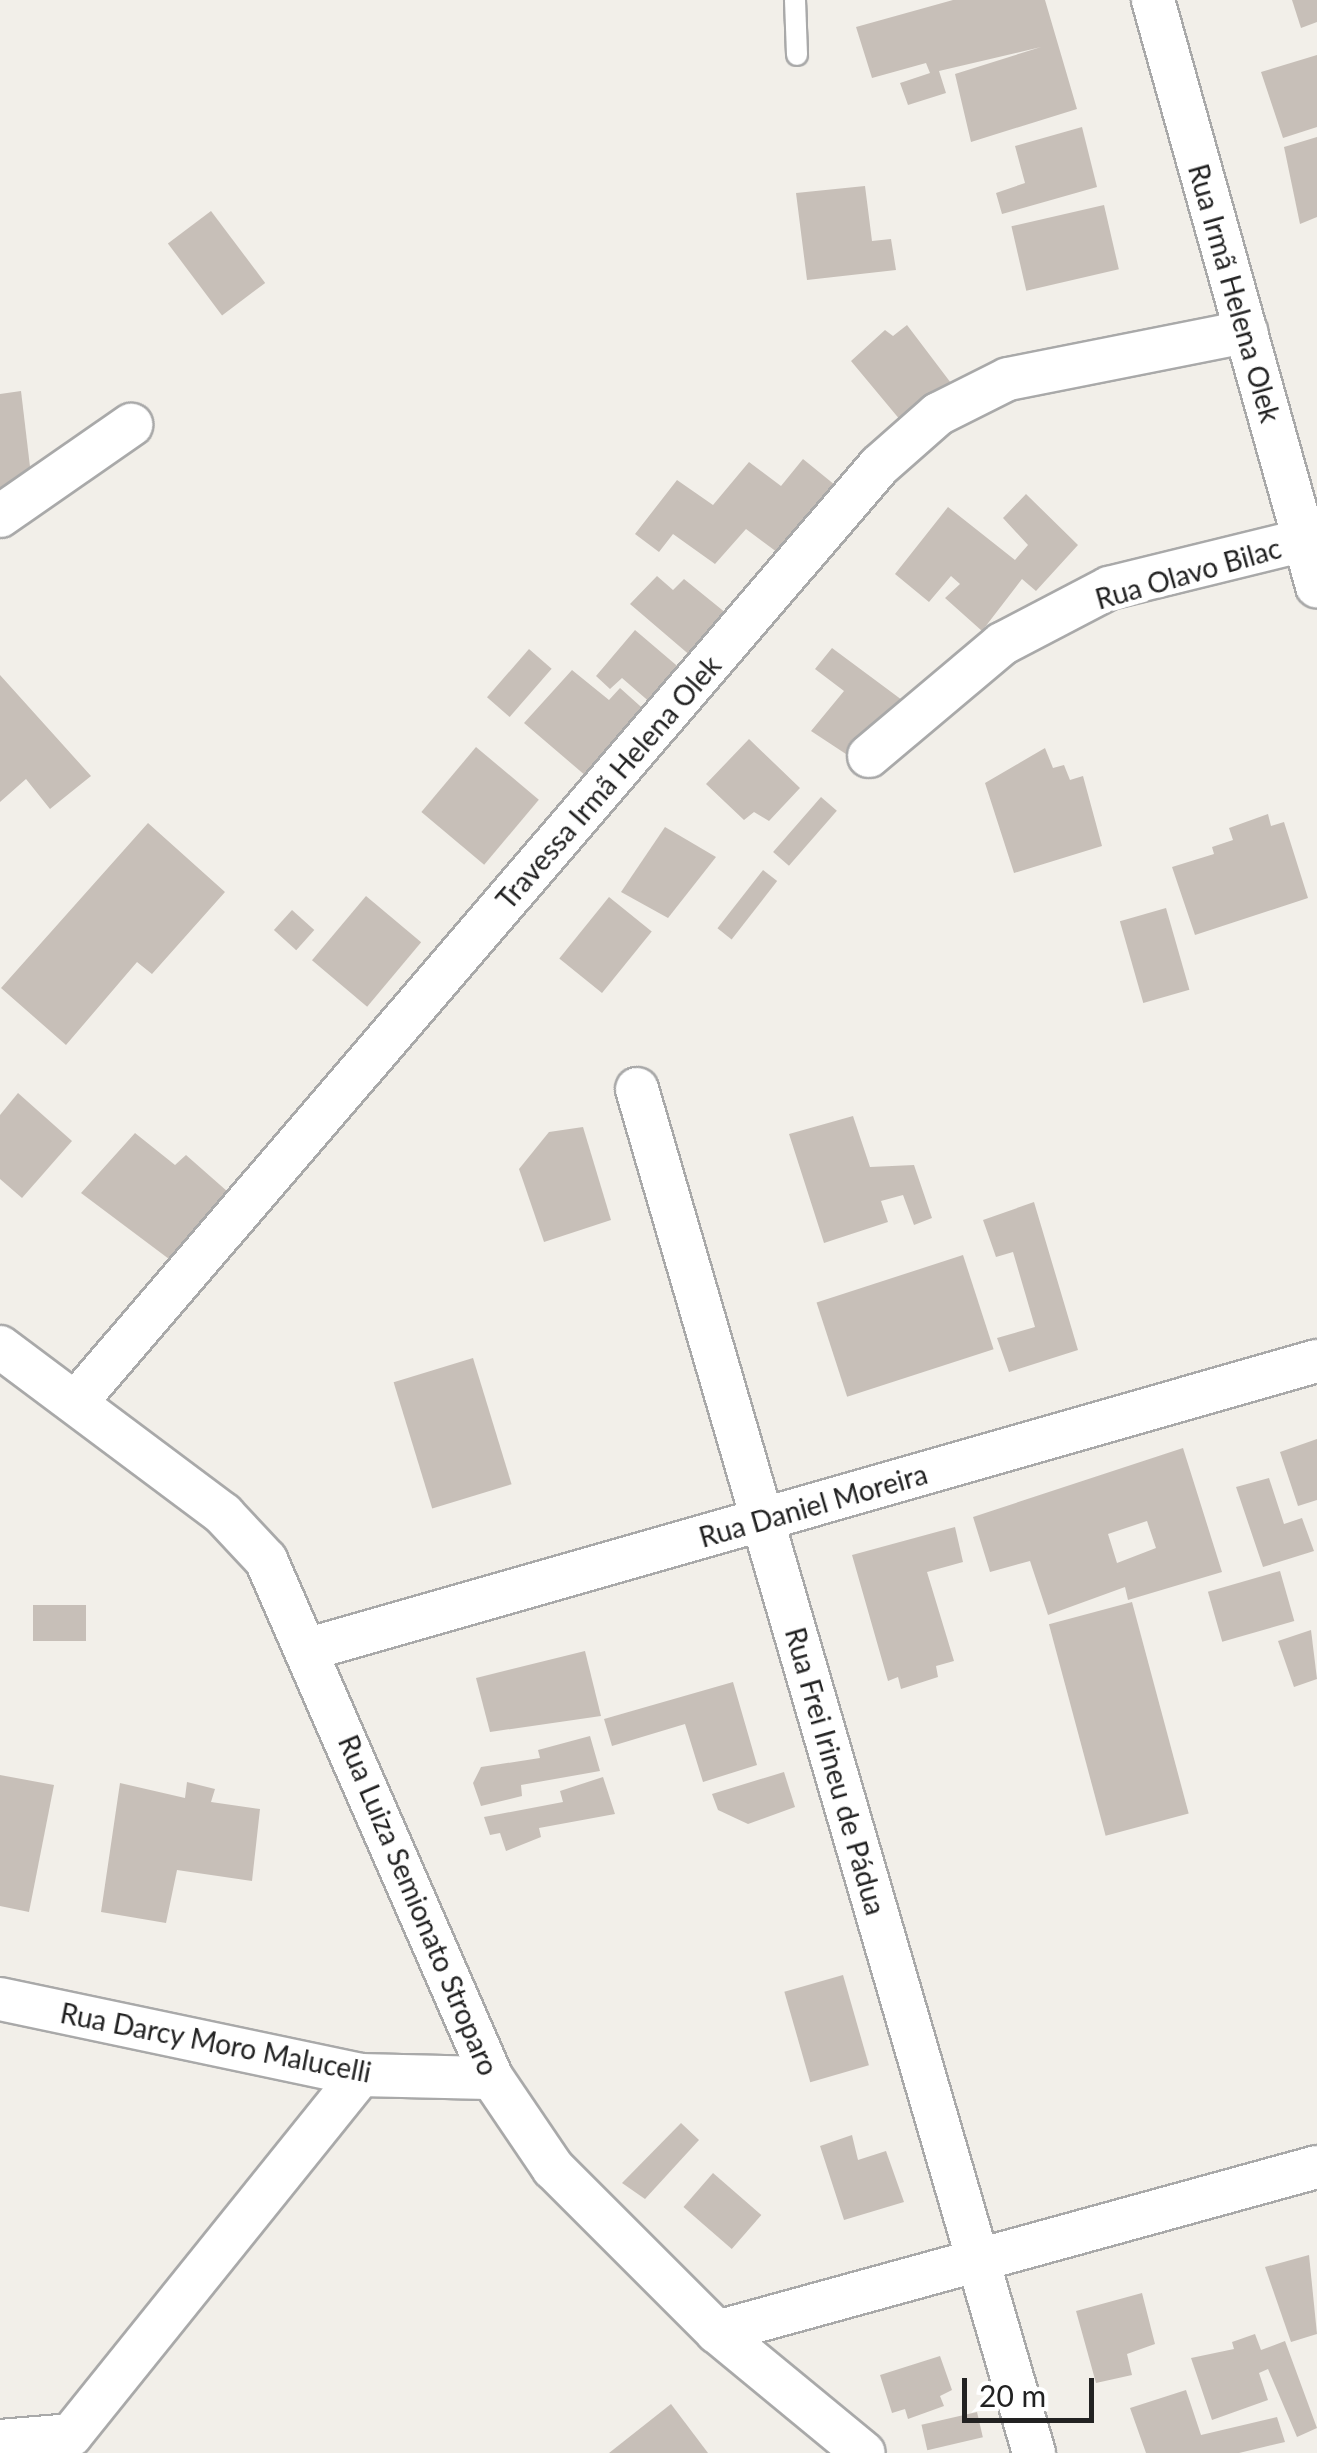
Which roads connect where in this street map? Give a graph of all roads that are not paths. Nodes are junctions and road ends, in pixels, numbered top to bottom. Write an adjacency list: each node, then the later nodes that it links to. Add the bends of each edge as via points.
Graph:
1 (795, 0): 3 (lane)
2 (1153, 0): 4 (street, Rua Irmã Helena Olek)
3 (797, 56)
4 (1246, 332): 7 (street, Rua Irmã Helena Olek); 13 (street, Travessa Irmã Helena Olek, via 1008,379 938,414 879,466)
5 (131, 425): 6 (street)
6 (0, 516)
7 (1311, 539): 8 (street, Rua Irmã Helena Olek); 9 (street, Rua Olavo Bilac, via 1110,588 1002,644)
8 (1317, 586)
9 (869, 756)
10 (637, 1089): 14 (street, Rua Frei Irineu de Pádua)
11 (0, 1347): 13 (street, Rua Luiza Semionato Stroparo)
12 (1317, 1361): 14 (street, Rua Daniel Moreira)
13 (76, 1402): 15 (street, Rua Luiza Semionato Stroparo, via 223,1514 266,1560)
14 (762, 1519): 15 (street, Rua Daniel Moreira); 20 (street, Rua Frei Irineu de Pádua)
15 (309, 1649): 18 (street, Rua Luiza Semionato Stroparo)
16 (0, 1998): 17 (street, Rua Darcy Moro Malucelli)
17 (360, 2074): 18 (street, Rua Darcy Moro Malucelli); 23 (street)
18 (492, 2078): 21 (street, Rua Luiza Semionato Stroparo, via 553,2168)
19 (1317, 2167): 20 (street)
20 (978, 2260): 21 (street); 25 (street, Rua Frei Irineu de Pádua)
21 (717, 2332): 24 (street, Rua Luiza Semionato Stroparo)
22 (0, 2441): 23 (street)
23 (76, 2444)
24 (864, 2453)
25 (1034, 2453)

